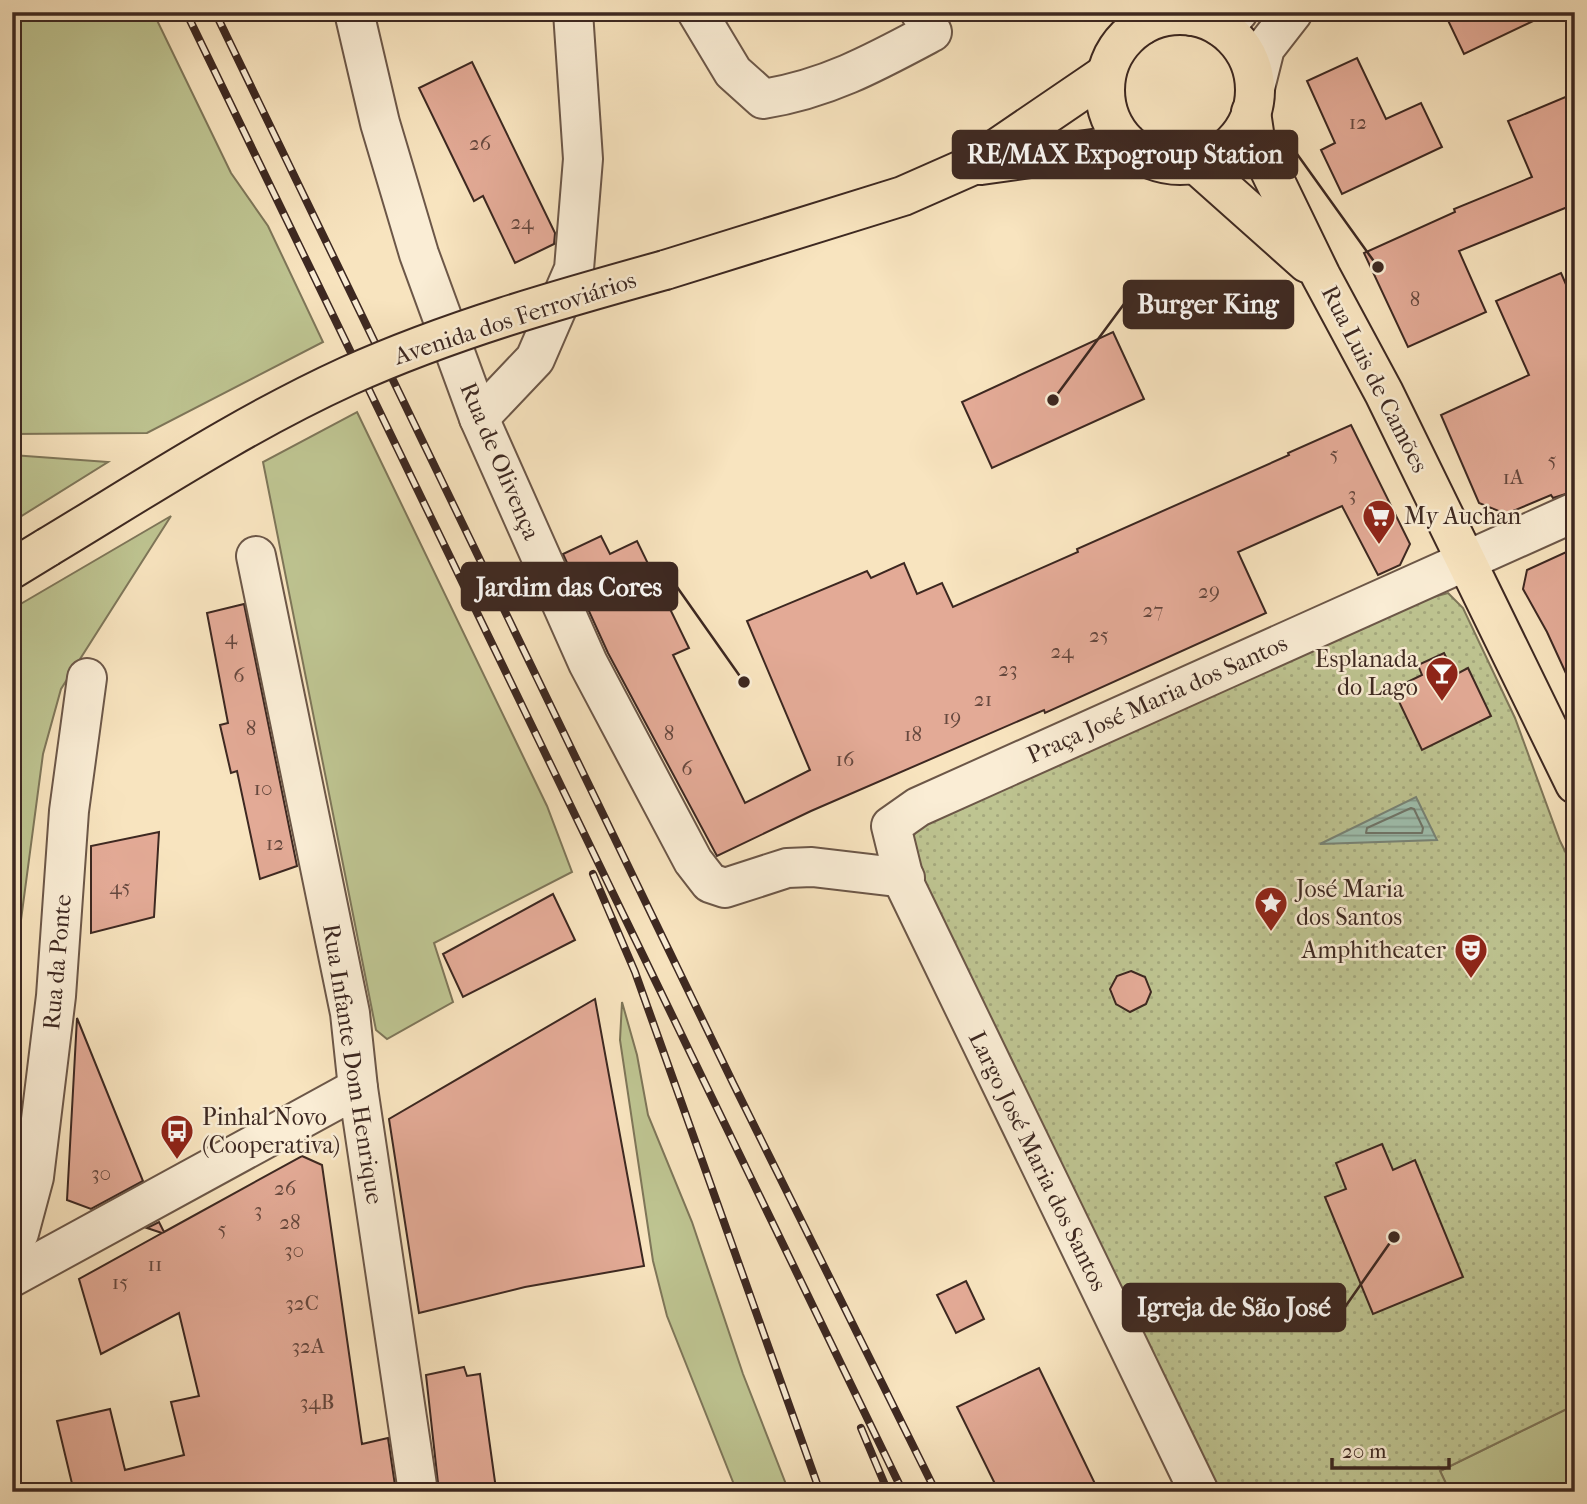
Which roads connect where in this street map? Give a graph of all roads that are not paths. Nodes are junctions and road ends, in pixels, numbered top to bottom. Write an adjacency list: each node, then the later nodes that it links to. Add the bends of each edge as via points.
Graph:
1 (355, 12): 14 (street, Rua de Olivença, via 380,123 419,254)
2 (573, 12): 14 (street, via 583,159 574,269 535,359)
3 (697, 12): 4 (street, via 733,72 764,99 795,94 864,69 932,32)
4 (920, 12)
5 (1293, 12): 9 (street, via 1265,48)
6 (1210, 17): 7 (main road); 9 (main road, via 1239,43 1250,64)
7 (1141, 19): 8 (main road)
8 (1106, 74): 10 (main road, via 1105,99 1113,123); 12 (main road, Avenida dos Ferroviários)
9 (1253, 100): 11 (main road, via 1244,130 1231,145); 13 (main road, Rua Luis de Camões, via 1255,138)
10 (1128, 144): 11 (main road, via 1160,163); 12 (main road, Avenida dos Ferroviários)
11 (1196, 164): 13 (main road)
12 (971, 166): 18 (main road, Avenida dos Ferroviários, bridge, via 903,197 467,328 348,376 218,444)
13 (1321, 276): 17 (main road, Rua Luis de Camões)
14 (480, 418): 22 (street, Rua de Olivença, via 588,663 693,861 710,883 725,888 787,868 812,866)
15 (1575, 512): 17 (street, Praça José Maria dos Santos)
16 (256, 556): 23 (street, Rua Infante Dom Henrique, via 350,1013)
17 (1465, 559): 20 (main road, Rua Luis de Camões); 21 (street, Praça José Maria dos Santos, via 918,807)
18 (12, 569)
19 (86, 678): 24 (street, Rua da Ponte, via 34,1177)
20 (1575, 784)
21 (891, 826): 22 (street, Largo José Maria dos Santos)
22 (905, 878): 27 (street, Largo José Maria dos Santos)
23 (358, 1088): 25 (street); 26 (street, Rua Infante Dom Henrique)
24 (12, 1244)
25 (12, 1277)
26 (418, 1492)
27 (1199, 1492)

